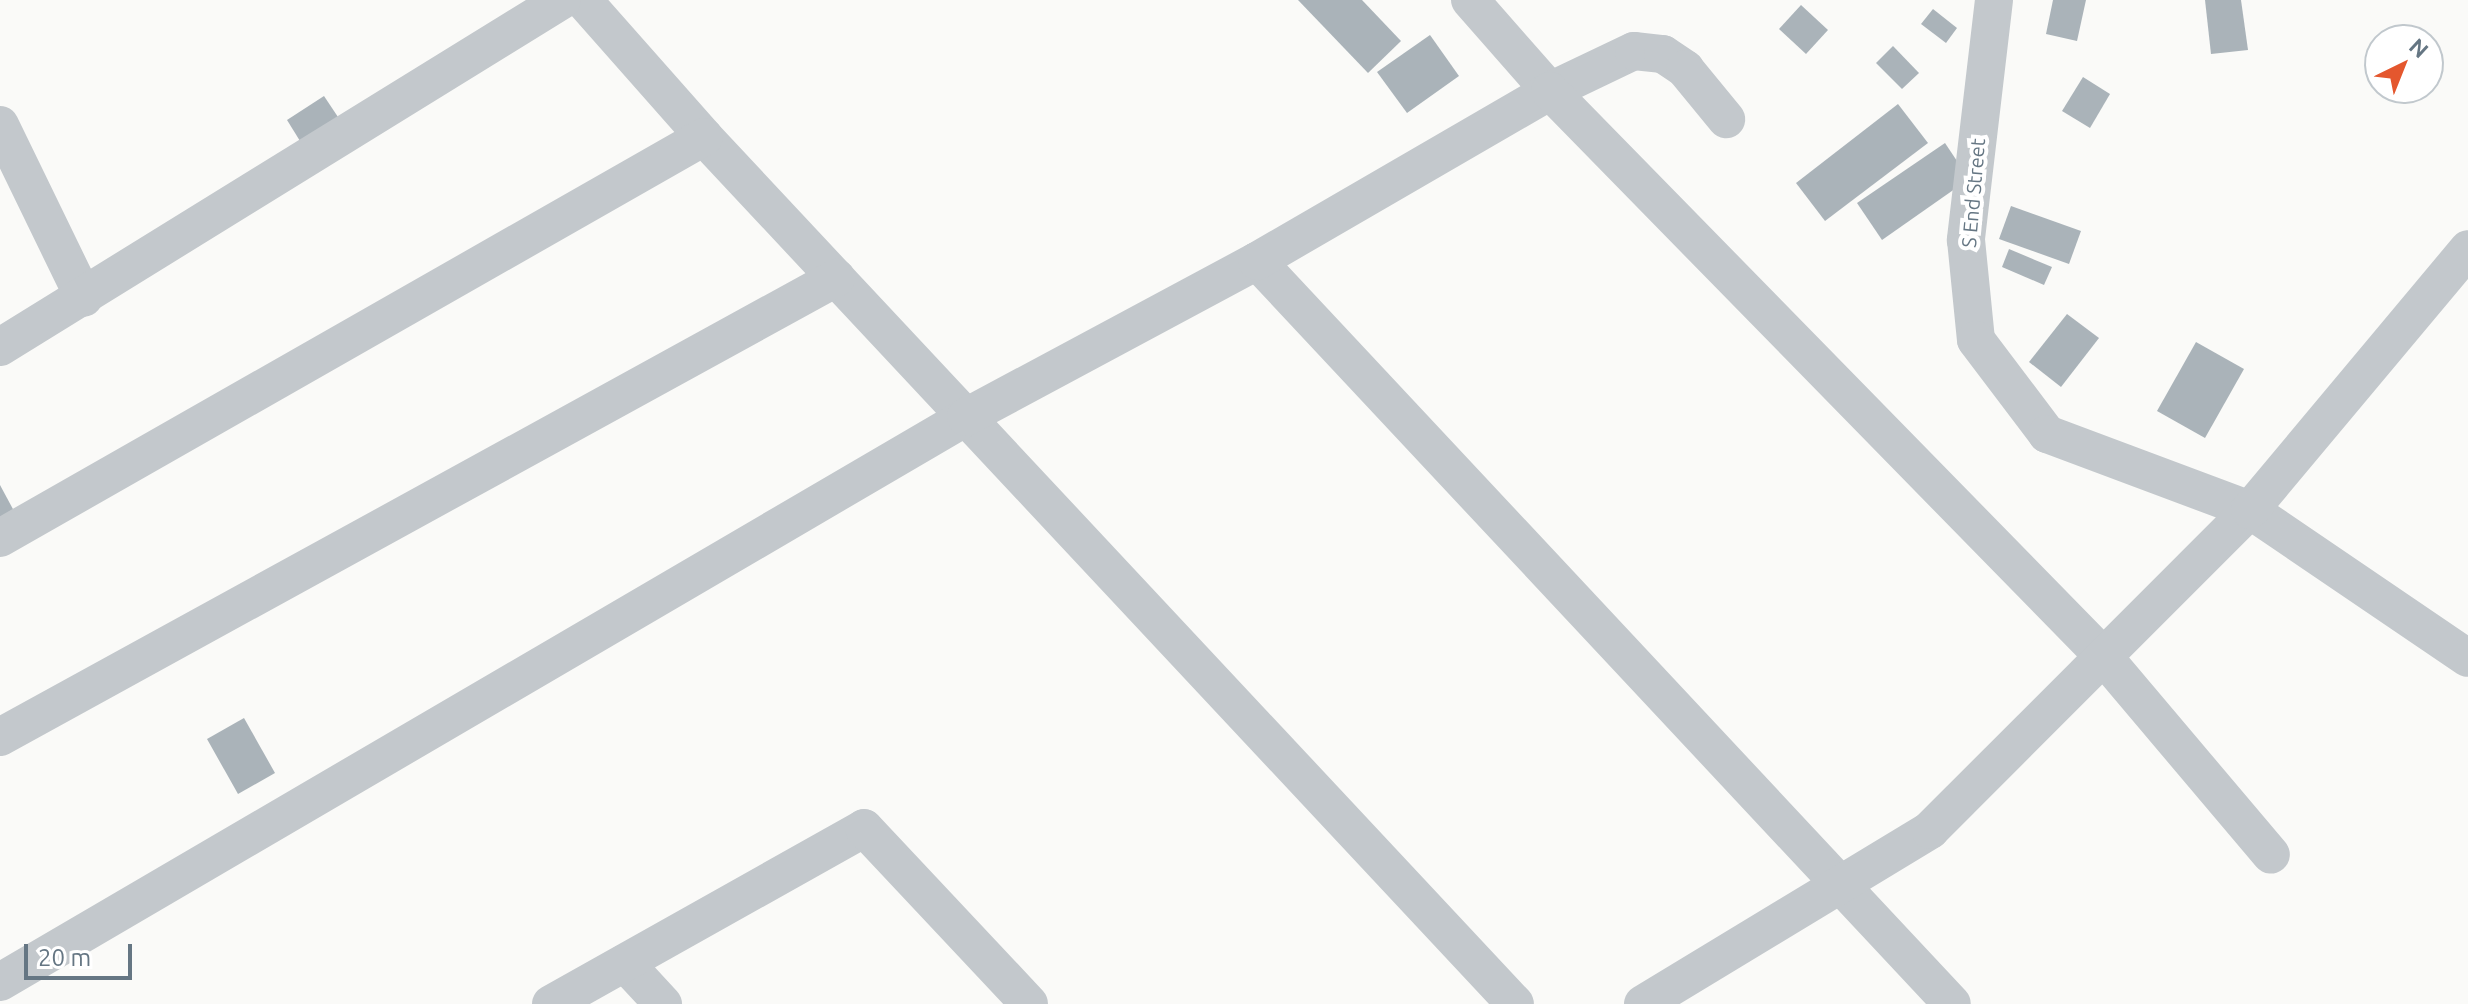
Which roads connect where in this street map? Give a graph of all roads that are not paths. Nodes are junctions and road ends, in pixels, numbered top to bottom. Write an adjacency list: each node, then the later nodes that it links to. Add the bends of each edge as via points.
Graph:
1 (562, 0): 12 (street)
2 (583, 0): 8 (street)
3 (1470, 0): 5 (street)
4 (1994, 0): 15 (street, S End Street, via 1966,240 1976,340 2047,434)
5 (1550, 91): 6 (street, via 1634,51 1663,54 1685,69); 10 (street); 17 (street)
6 (1726, 119)
7 (0, 127): 12 (street)
8 (704, 137): 11 (street); 16 (street)
9 (2468, 249): 15 (street)
10 (1257, 261): 14 (street); 21 (street)
11 (836, 278): 14 (street); 19 (street)
12 (84, 298): 13 (street)
13 (0, 347)
14 (966, 417): 23 (street); 27 (street)
15 (2250, 510): 17 (street); 18 (street, S End Street)
16 (0, 538)
17 (2103, 656): 20 (street); 21 (street, via 1930,830)
18 (2468, 658)
19 (0, 737)
20 (2271, 855)
21 (1841, 884): 28 (street); 29 (street)
22 (625, 963): 24 (street); 25 (street); 26 (street, via 864,828)
23 (0, 982)
24 (551, 1004)
25 (663, 1004)
26 (1029, 1004)
27 (1515, 1004)
28 (1643, 1004)
29 (1952, 1004)

